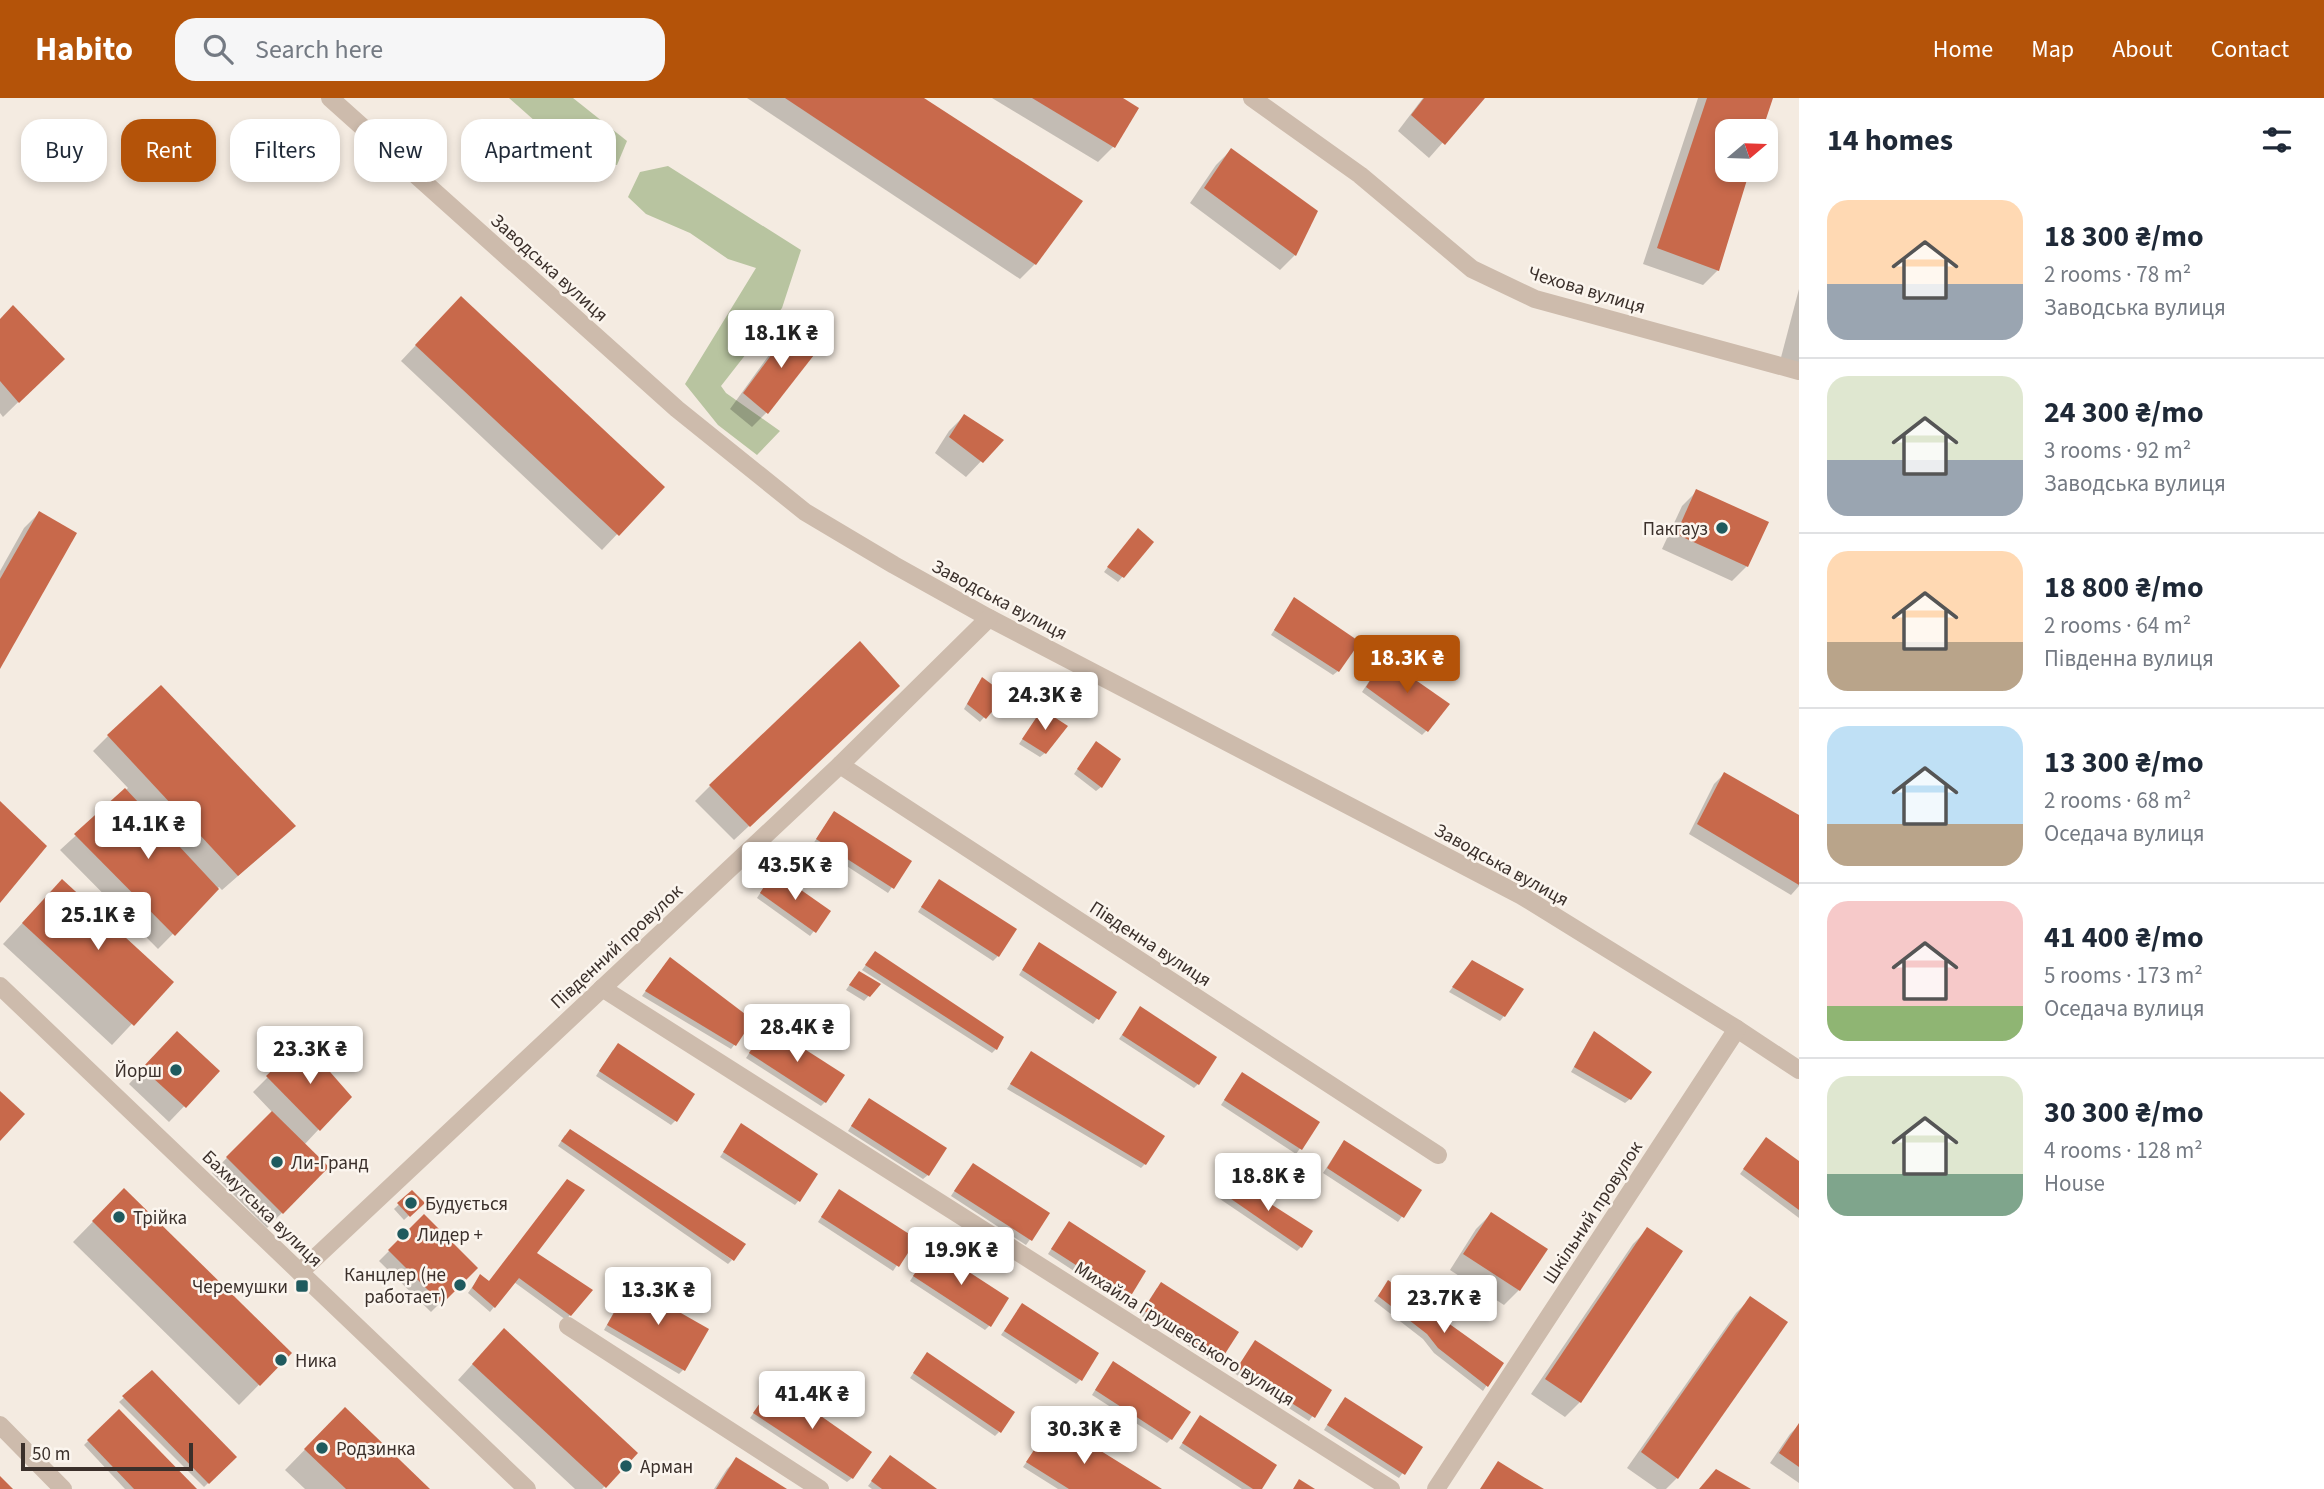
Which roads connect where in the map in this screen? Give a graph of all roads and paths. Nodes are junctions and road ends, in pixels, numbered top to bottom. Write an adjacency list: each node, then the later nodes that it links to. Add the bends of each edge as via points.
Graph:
1 (330, 98): 4 (street, Заводська вулиця, via 677,409 805,512)
2 (1252, 98): 3 (street, Чехова вулиця, via 1360,175 1472,269 1535,299)
3 (1799, 371)
4 (989, 618): 5 (street, Південний провулок); 8 (street, Заводська вулиця, via 1522,896)
5 (840, 765): 7 (street, Південний провулок); 10 (street, Південна вулиця)
6 (0, 986): 11 (street, Бахмутська вулиця)
7 (603, 988): 11 (street, Південний провулок); 17 (street, Михайла Грушевського вулиця)
8 (1737, 1029): 9 (street, Заводська вулиця); 18 (street, Шкільний провулок)
9 (1799, 1070)
10 (1438, 1155)
11 (300, 1272): 15 (street, Бахмутська вулиця)
12 (568, 1326): 16 (street)
13 (0, 1425): 14 (street)
14 (63, 1489)
15 (527, 1489)
16 (820, 1489)
17 (1391, 1489)
18 (1436, 1489)

